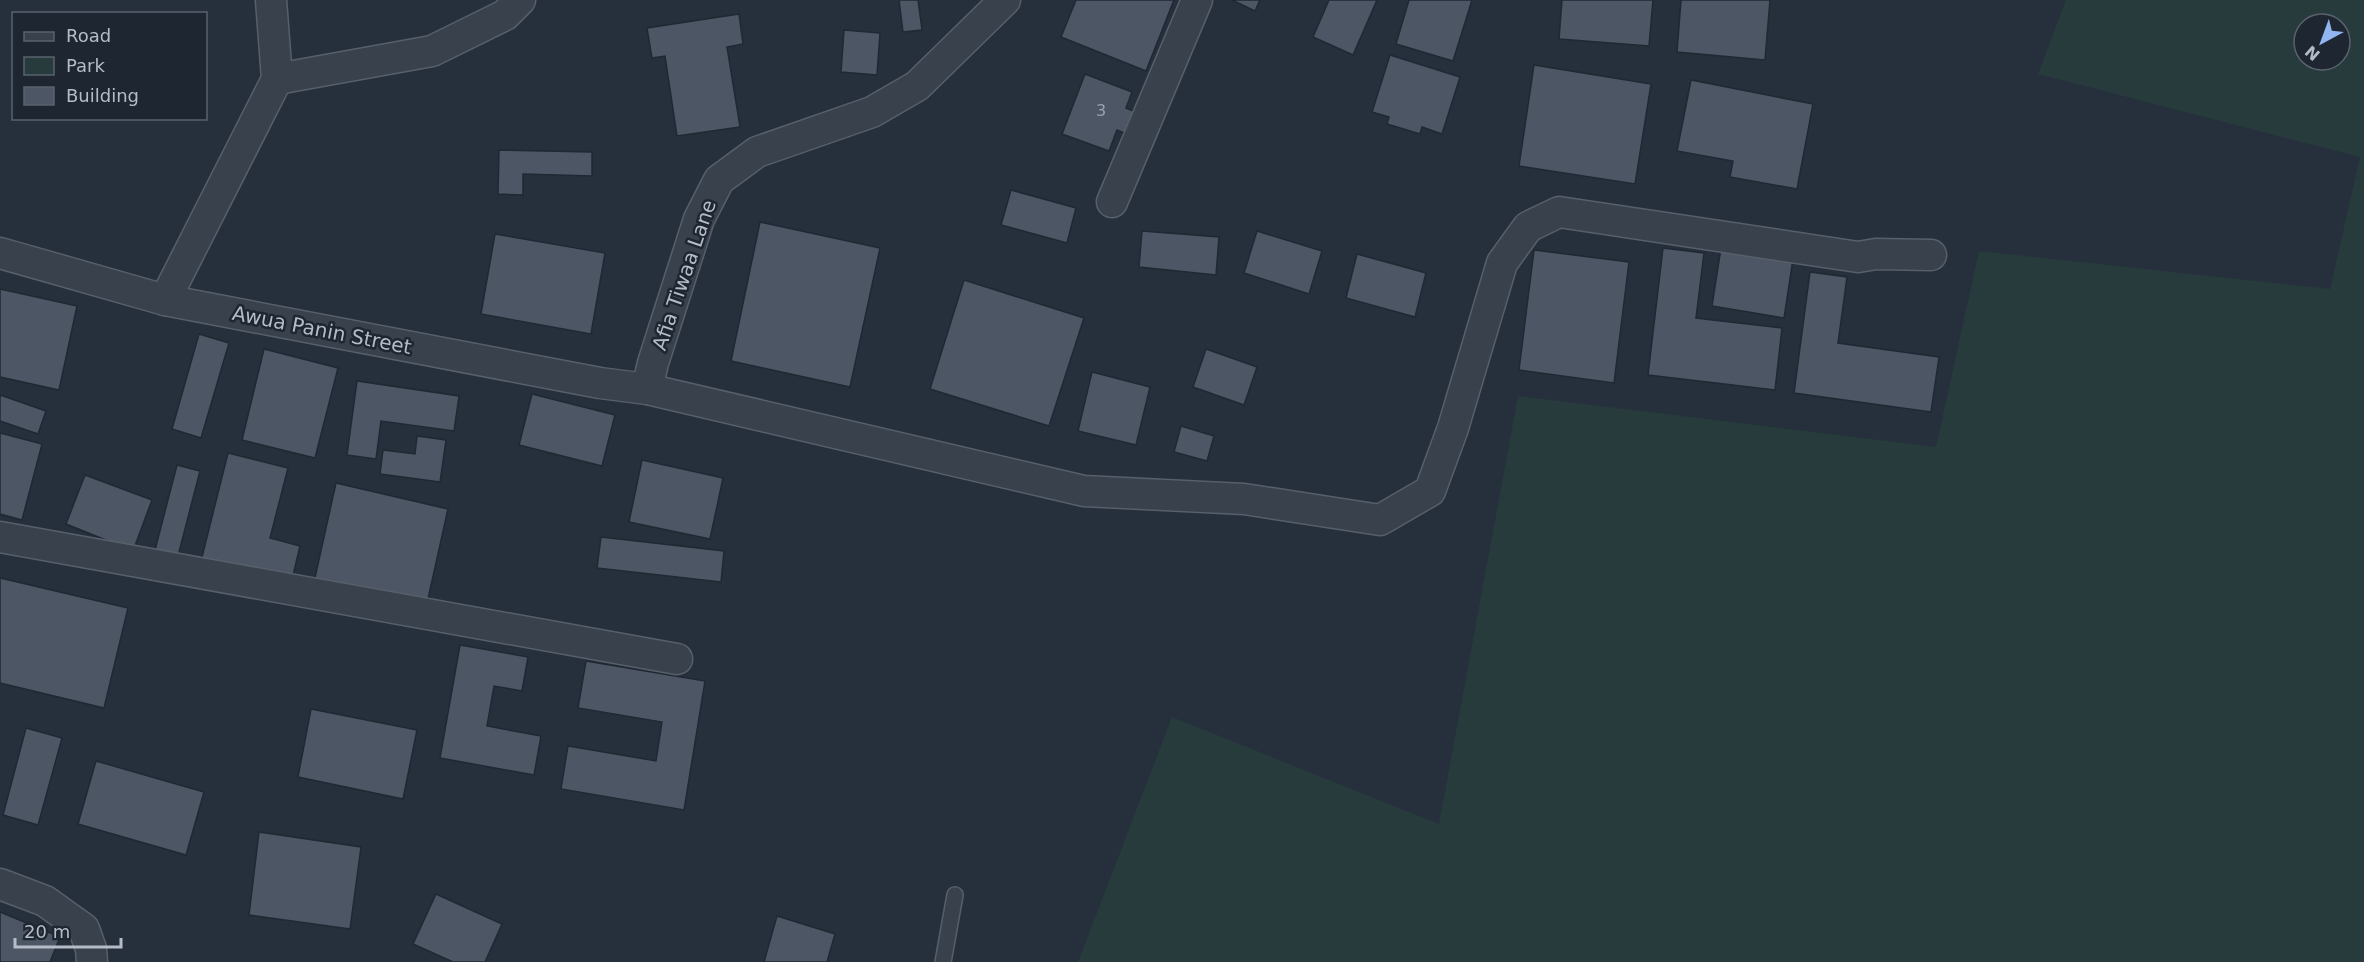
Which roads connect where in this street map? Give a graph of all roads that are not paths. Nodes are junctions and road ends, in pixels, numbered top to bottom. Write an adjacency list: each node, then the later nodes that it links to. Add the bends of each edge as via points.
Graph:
1 (271, 0): 5 (street)
2 (520, 0): 5 (street, via 505,15 432,51)
3 (1005, 0): 10 (street, Afia Tiwaa Lane, via 916,86 872,112 757,152 719,180 699,219)
4 (1197, 0): 6 (street)
5 (277, 79): 9 (street)
6 (1112, 202)
7 (0, 254): 9 (street, Awua Panin Street)
8 (1931, 255): 10 (street, Awua Panin Street, via 1858,257 1559,212 1528,227 1502,263 1430,491 1380,520 1244,499 1084,491)
9 (165, 300): 10 (street, Awua Panin Street)
10 (647, 389)
11 (0, 537): 12 (street)
12 (676, 659)
13 (0, 884): 15 (street, via 45,900 84,928)
14 (955, 895): 16 (lane)
15 (92, 962)
16 (943, 962)

